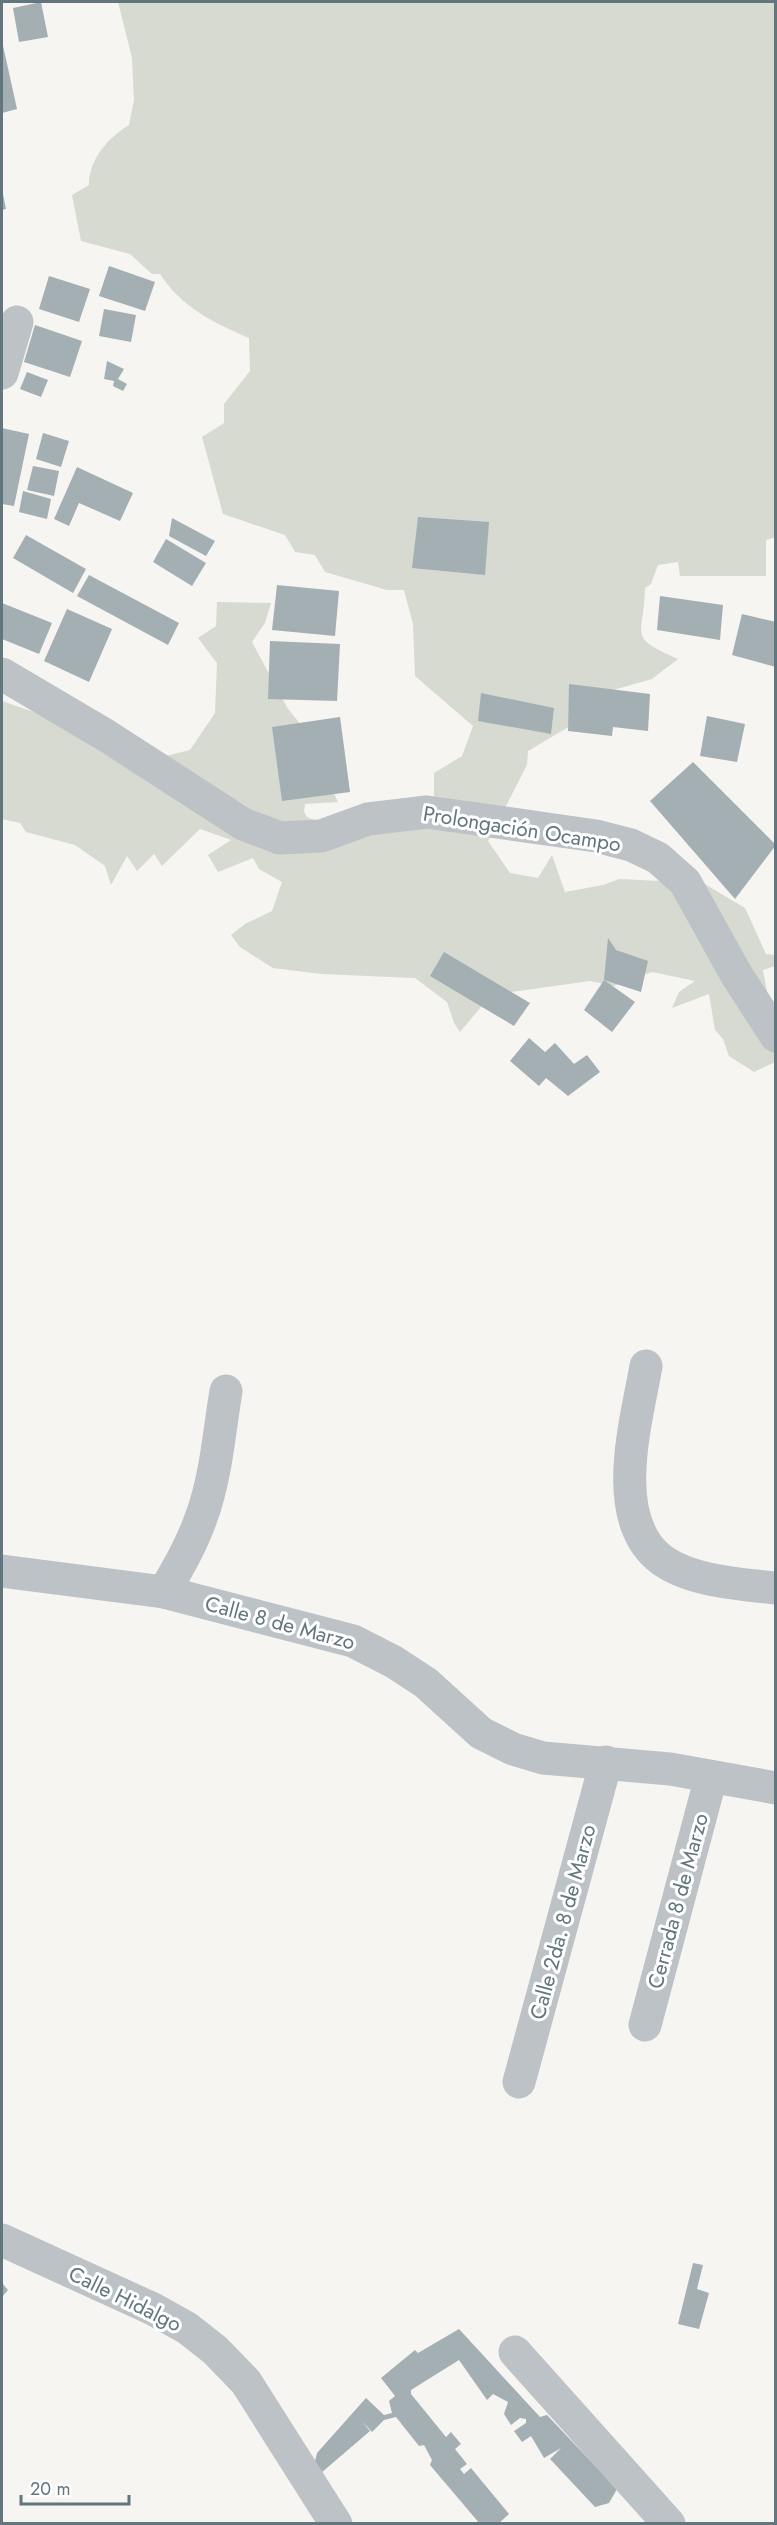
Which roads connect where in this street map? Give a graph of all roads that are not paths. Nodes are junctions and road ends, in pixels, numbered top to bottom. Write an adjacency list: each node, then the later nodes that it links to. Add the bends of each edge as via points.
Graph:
1 (17, 322): 2 (street)
2 (2, 373)
3 (2, 674): 4 (street, Prolongación Ocampo, via 243,824 280,838 321,836 368,819 427,812 596,836 631,845 658,858 685,882)
4 (776, 1036)
5 (646, 1365): 8 (street, via 629,1486 641,1534 656,1556 678,1568 719,1582)
6 (226, 1391): 9 (street, via 202,1516)
7 (2, 1571): 9 (street, Calle 8 de Marzo)
8 (776, 1588)
9 (164, 1592): 10 (street, Calle 8 de Marzo, via 353,1641 426,1683 481,1733 513,1749 543,1758)
10 (606, 1762): 11 (street, Calle 8 de Marzo); 14 (street, Calle 2da. 8 de Marzo)
11 (711, 1777): 12 (street, Calle 8 de Marzo); 13 (street, Cerrada 8 de Marzo)
12 (776, 1788)
13 (645, 2025)
14 (519, 2082)
15 (2, 2240): 17 (street, Calle Hidalgo, via 153,2309 215,2350 246,2382)
16 (515, 2352): 18 (street)
17 (336, 2523)
18 (669, 2523)

